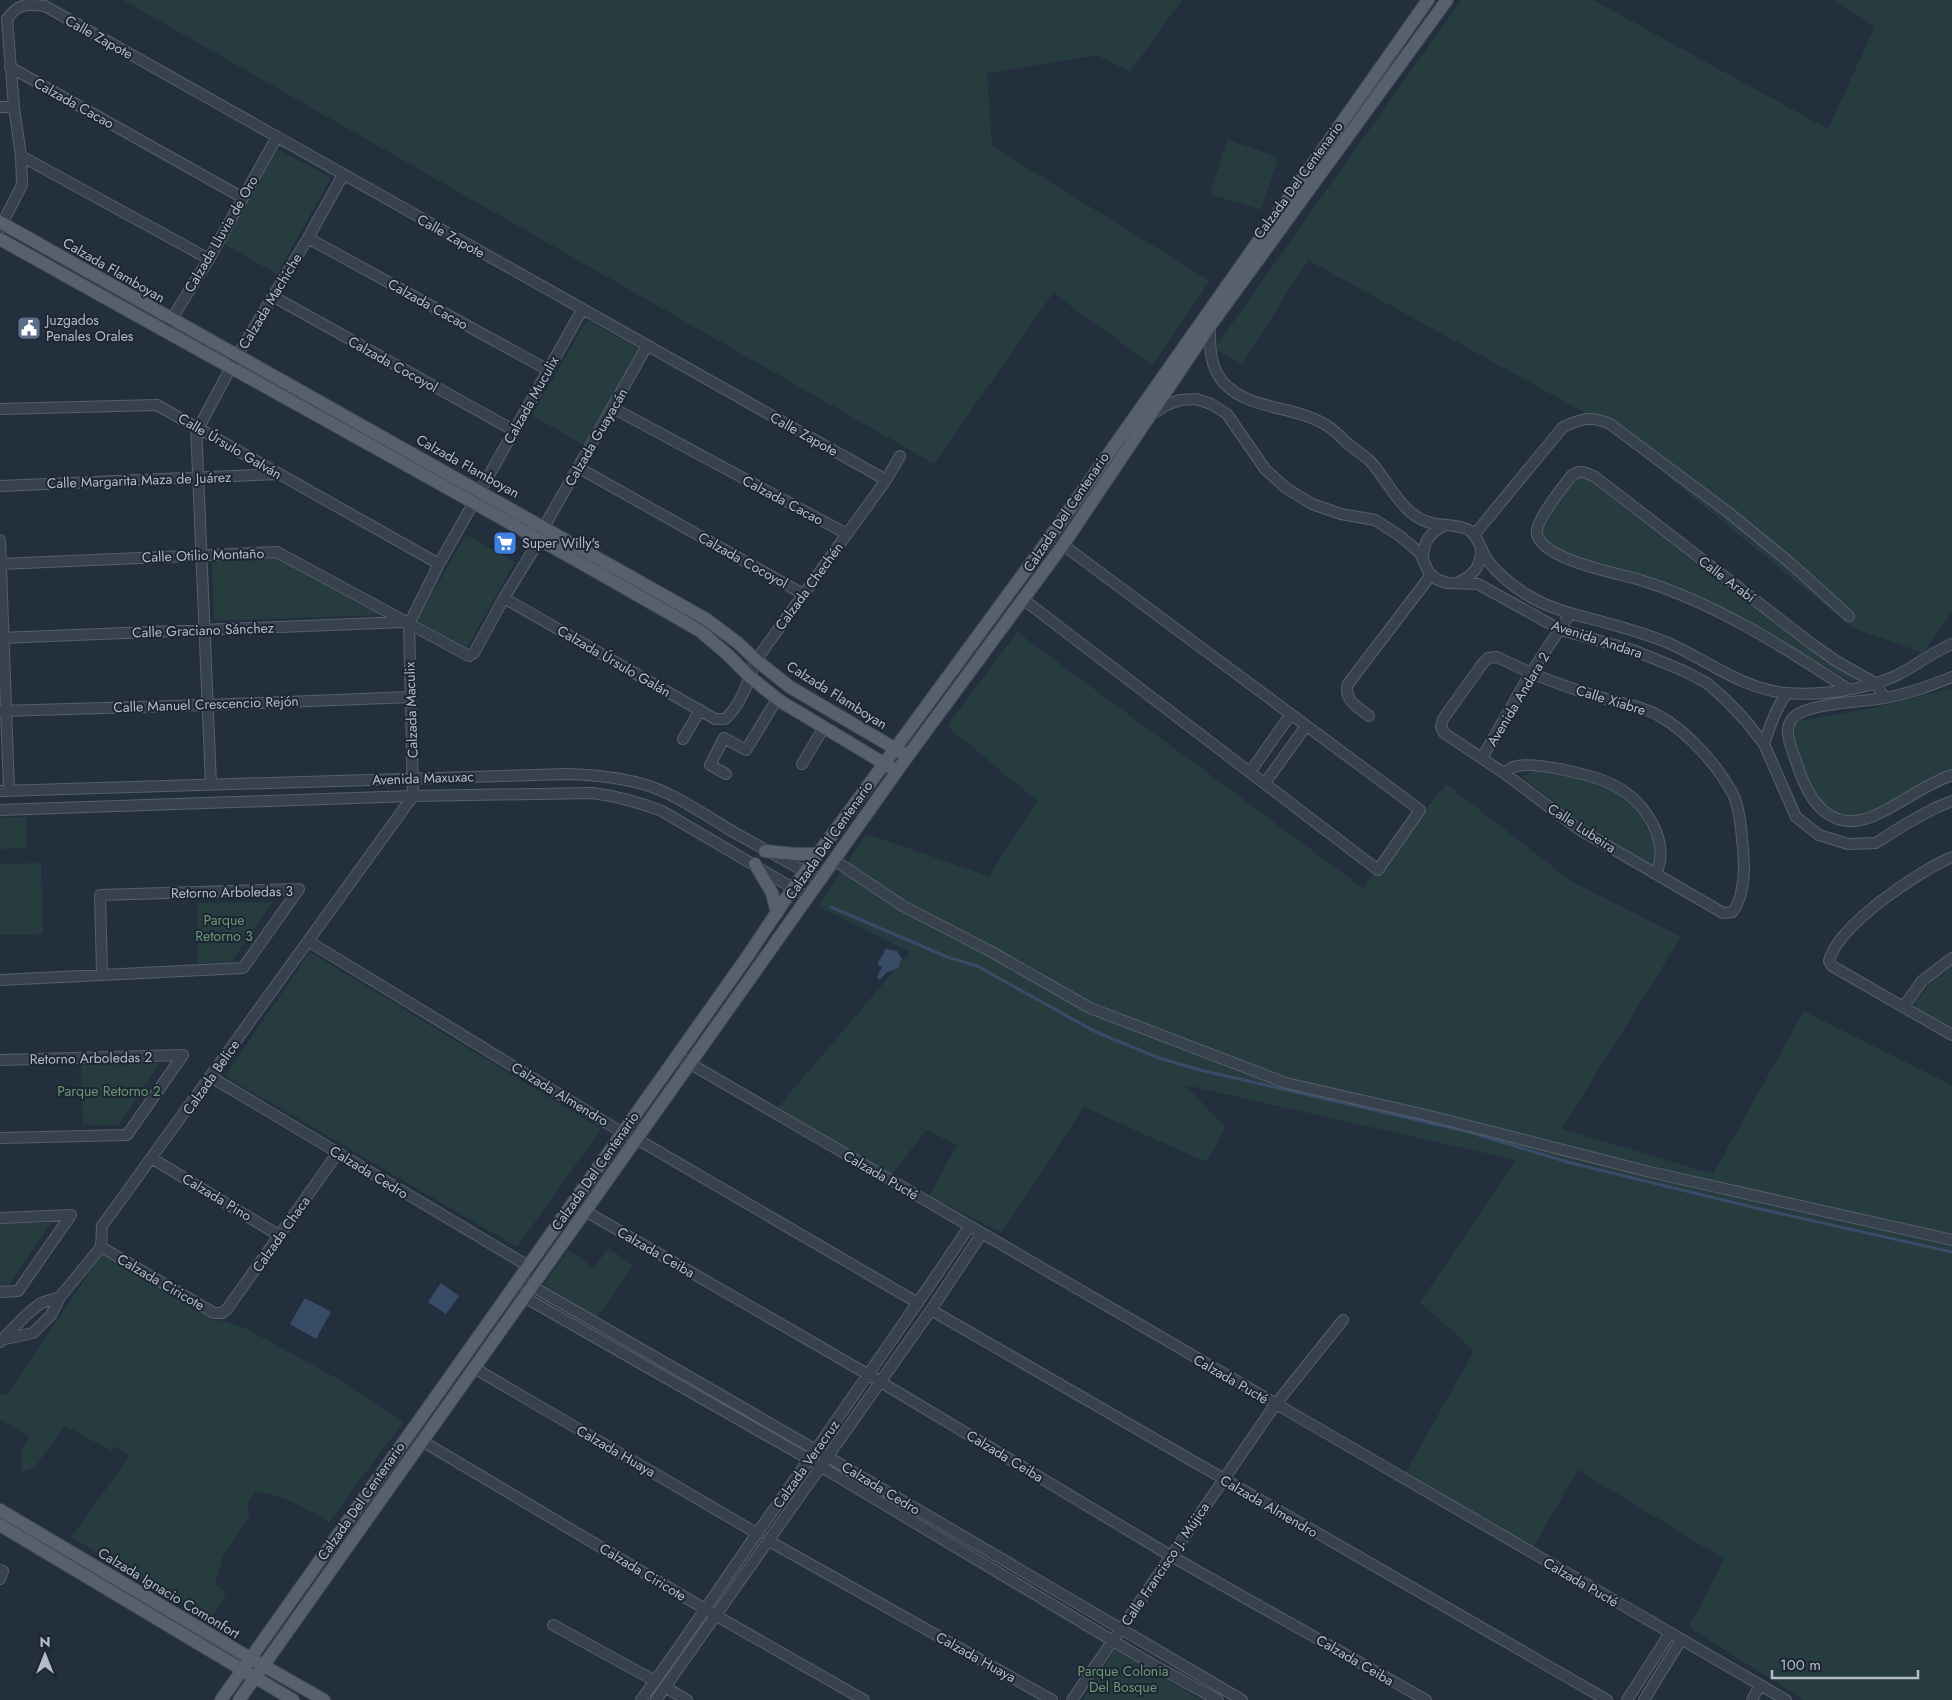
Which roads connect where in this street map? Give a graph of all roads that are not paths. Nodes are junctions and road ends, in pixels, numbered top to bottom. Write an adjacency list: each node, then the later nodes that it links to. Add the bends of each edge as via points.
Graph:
1 (1428, 0): 16 (main road, Calzada Del Centenario)
2 (1447, 0): 16 (main road, Calzada Del Centenario)
3 (4, 30): 4 (street); 7 (street, Calle Zapote, via 14,8 29,4 45,6)
4 (10, 67): 6 (street); 10 (street, Calzada Cacao)
5 (0, 107): 6 (street)
6 (14, 107): 8 (street)
7 (277, 137): 9 (street, Calle Zapote); 10 (street, Calzada Lluvia de Oro)
8 (21, 156): 11 (street, via 22,185); 14 (street)
9 (342, 175): 12 (street, Calzada Machiche); 17 (street, Calle Zapote)
10 (243, 198): 14 (street, Calzada Lluvia de Oro)
11 (1, 225): 18 (main road, Calzada Flamboyan)
12 (308, 238): 15 (street, Calzada Machiche); 24 (street, Calzada Cacao)
13 (0, 239): 20 (main road, Calzada Flamboyan)
14 (209, 259): 18 (street, Calzada Lluvia de Oro)
15 (274, 297): 22 (street, Calzada Machiche); 29 (street, Calzada Cocoyol)
16 (1223, 298): 19 (main road, Calzada Del Centenario); 82 (main road, Calzada Del Centenario)
17 (582, 310): 21 (street, Calle Zapote); 24 (street, Calzada Muculix)
18 (171, 320): 20 (street, Calzada Lluvia de Oro); 22 (main road, Calzada Flamboyan)
19 (1210, 326): 27 (main road, Calzada Del Centenario); 37 (street, via 1210,348 1221,380 1241,396 1302,413 1326,425 1370,461 1407,509 1422,521)
20 (164, 331): 23 (main road, Calzada Flamboyan)
21 (647, 346): 25 (street, Calzada Guayacán); 34 (street, Calle Zapote)
22 (237, 356): 23 (street, Calzada Machiche); 36 (main road, Calzada Flamboyan)
23 (231, 368): 28 (street, Calzada Machiche); 36 (main road, Calzada Flamboyan)
24 (548, 370): 29 (street, Calzada Muculix)
25 (613, 408): 31 (street, Calzada Guayacán); 39 (street, Calzada Cacao)
26 (0, 409): 28 (street, Calle Úrsulo Galván, via 157,405)
27 (1151, 416): 42 (main road, Calzada Del Centenario); 45 (street, via 1180,400 1196,399 1210,404 1227,414 1259,462 1286,488 1312,504 1341,514 1375,520 1400,536 1420,553)
28 (197, 426): 32 (street, Calle Úrsulo Galván); 33 (street)
29 (513, 430): 36 (street, Calzada Muculix)
30 (900, 456): 34 (street, Calzada Chechén)
31 (579, 468): 38 (street, Calzada Guayacán); 50 (street, Calzada Cocoyol)
32 (279, 474): 33 (street, Calle Margarita Maza de Juárez); 47 (street, Calle Úrsulo Galván)
33 (198, 478): 35 (street, Calle Margarita Maza de Juárez); 44 (street)
34 (886, 480): 39 (street, Calzada Chechén)
35 (0, 486)
36 (477, 496): 38 (main road, Calzada Flamboyan); 47 (street, Calzada Muculix)
37 (1446, 526): 40 (street, via 1457,525); 45 (street, via 1427,538)
38 (542, 533): 51 (street, Calzada Guayacán); 61 (main road, Calzada Flamboyan, via 706,618); 64 (main road, Calzada Flamboyan, via 700,631)
39 (847, 534): 50 (street, Calzada Chechén)
40 (1474, 535): 43 (street, Avenida Andara); 54 (street, via 1563,427 1582,418 1600,419 1728,512)
41 (0, 540): 46 (street)
42 (1063, 545): 52 (main road, Calzada Del Centenario); 74 (street)
43 (1480, 548): 49 (street, via 1477,570); 53 (street, Avenida Andara, via 1509,582 1530,597)
44 (202, 555): 46 (street, Calle Otilio Montaño); 55 (street, Calle Otilio Montaño, via 277,552); 56 (street)
45 (1423, 560): 48 (street)
46 (0, 564): 58 (street)
47 (439, 564): 55 (street, Calzada Muculix)
48 (1431, 575): 49 (street, Avenida Andara, via 1447,583); 75 (street, via 1348,684 1348,699)
49 (1458, 582): 57 (street, Avenida Andara, via 1478,584)
50 (803, 594): 61 (street, Calzada Chechén)
51 (504, 598): 60 (street, Calzada Guayacán, via 474,653); 73 (street, Calzada Úrsulo Galán)
52 (1024, 600): 83 (main road, Calzada Del Centenario); 88 (street)
53 (1570, 614): 57 (street, Avenida Andara 2); 67 (street, Avenida Andara, via 1658,639 1741,681)
54 (1849, 616)
55 (407, 623): 56 (street, Calle Graciano Sánchez); 60 (street, Calle Otilio Montaño); 68 (street, Calzada Maculix)
56 (204, 630): 58 (street, Calle Graciano Sánchez); 71 (street)
57 (1561, 630): 62 (street, Avenida Andara 2); 81 (street, Avenida Andara, via 1633,650 1707,683 1746,721)
58 (2, 638): 72 (street)
59 (1952, 644): 65 (street, Avenida Andara, via 1936,650 1894,677)
60 (469, 656)
61 (756, 660): 64 (street, Calzada Chechén); 82 (main road, Calzada Flamboyan, via 790,687)
62 (1530, 674): 79 (street, Calle Xiabre, via 1497,658 1488,658 1443,719); 84 (street, Avenida Andara 2); 111 (street, Calle Xiabre, via 1605,699 1635,705 1662,717 1693,742 1712,763 1734,796 1740,822 1744,869 1738,905)
63 (1952, 677): 69 (street, via 1921,690)
64 (750, 678): 70 (main road, Calzada Flamboyan); 76 (street, Calzada Chechén, via 732,713)
65 (1875, 683): 66 (street, Avenida Andara); 66 (street, Calle Arabí, via 1812,644 1583,471 1571,476 1538,523 1536,533 1541,544 1558,554 1645,582 1734,619 1773,640); 69 (street)
66 (1848, 689): 67 (street, Avenida Andara)
67 (1787, 693): 81 (street)
68 (411, 697): 71 (street, Calle Manuel Crescencio Rejón); 92 (street, Calzada Maculix)
69 (1885, 698): 91 (street, via 1812,708 1797,714 1789,722 1787,732 1800,775 1812,800 1824,812 1843,822 1861,819 1881,813 1936,780)
70 (777, 699): 78 (main road, Calzada Flamboyan); 90 (street, via 746,750 724,738 710,765)
71 (207, 705): 72 (street, Calle Manuel Crescencio Rejón); 93 (street)
72 (3, 710): 95 (street)
73 (700, 710): 76 (street, Calzada Úrsulo Galán, via 715,719); 80 (street)
74 (1291, 714): 77 (street); 88 (street)
75 (1370, 716)
76 (725, 719)
77 (1306, 726): 94 (street); 94 (street, via 1420,810 1378,870)
78 (824, 727): 85 (street); 86 (main road, Calzada Flamboyan)
79 (1441, 727): 84 (street, Calle Lubeira, via 1444,733)
80 (683, 739)
81 (1764, 744): 97 (street, Avenida Andara, via 1796,817 1820,835 1848,844 1876,843)
82 (895, 748): 83 (main road, Calzada Flamboyan); 86 (main road, Calzada Del Centenario)
83 (907, 756): 87 (main road, Calzada Del Centenario)
84 (1482, 758): 89 (street, Calle Lubeira)
85 (802, 764)
86 (884, 764): 87 (main road, Calzada Flamboyan); 102 (main road, Calzada Del Centenario)
87 (897, 772): 104 (main road, Calzada Del Centenario)
88 (1250, 772): 94 (street)
89 (1504, 773): 107 (street, Calle Lubeira, via 1577,828); 107 (street, via 1513,767 1541,766 1617,786 1636,801 1656,831 1660,865)
90 (726, 774)
91 (1952, 775)
92 (413, 778): 93 (street, Avenida Maxuxac); 96 (street, Calzada Maculix); 99 (street, Avenida Maxuxac, via 568,774 610,777 644,785)
93 (211, 784): 95 (street, Avenida Maxuxac)
94 (1266, 784)
95 (4, 791)
96 (413, 796): 98 (street, Avenida Maxuxac); 100 (street, Avenida Maxuxac, via 592,793 638,802 662,811); 113 (street, Calzada Belice)
97 (1952, 801)
98 (0, 810)
99 (700, 812): 100 (street); 101 (street, Avenida Maxuxac)
100 (690, 828): 105 (street, Avenida Maxuxac)
101 (765, 851): 102 (main road); 106 (street, Avenida Maxuxac)
102 (818, 854): 106 (main road, Calzada Del Centenario)
103 (1952, 858): 117 (street, via 1919,875 1857,921 1830,956 1832,966)
104 (834, 860): 108 (main road, Calzada Del Centenario); 133 (street, via 903,906 1090,1008 1286,1083 1650,1172)
105 (755, 864): 109 (street, Avenida Maxuxac); 112 (main road, via 772,893)
106 (805, 872): 108 (street, Avenida Maxuxac); 109 (main road, Calzada Del Centenario)
107 (1656, 873): 111 (street, Calle Lubeira, via 1723,913)
108 (820, 880): 110 (main road, Calzada Del Centenario)
109 (793, 888): 110 (street, Avenida Maxuxac); 112 (main road, Calzada Del Centenario)
110 (808, 897): 121 (main road, Calzada Del Centenario)
111 (1732, 912)
112 (777, 913): 119 (main road, Calzada Del Centenario)
113 (308, 941): 122 (street, Calzada Belice); 123 (street, Calzada Almendro)
114 (1952, 958): 117 (street, via 1922,981)
115 (102, 973): 115 (street, Retorno Arboledas 3, via 100,895 300,889 242,968); 116 (street, Retorno Arboledas 3)
116 (0, 980)
117 (1904, 1006): 118 (street)
118 (1952, 1035)
119 (677, 1056): 121 (street, Calzada Pucté); 123 (main road, Calzada Del Centenario)
120 (0, 1060): 124 (street, Retorno Arboledas 2, via 183,1056 127,1135)
121 (690, 1064): 125 (main road, Calzada Del Centenario); 130 (street, Calzada Pucté)
122 (211, 1077): 126 (street, Calzada Cedro); 127 (street, Calzada Belice)
123 (623, 1133): 125 (street, Calzada Almendro); 135 (main road, Calzada Del Centenario)
124 (0, 1138)
125 (637, 1138): 128 (main road, Calzada Del Centenario); 141 (street, Calzada Almendro)
126 (338, 1154): 132 (street, Calzada Chaca); 135 (street, Calzada Cedro)
127 (153, 1159): 132 (street, Calzada Pino); 134 (street, Calzada Belice, via 102,1226)
128 (585, 1212): 139 (main road, Calzada Del Centenario); 147 (street, Calzada Ceiba)
129 (0, 1218): 138 (street, via 71,1215 18,1291)
130 (969, 1227): 131 (street, Calzada Pucté); 141 (street, Calzada Veracruz)
131 (982, 1233): 142 (street, Calzada Veracruz); 149 (street, Calzada Pucté)
132 (280, 1236): 143 (street, Calzada Chaca)
133 (1952, 1240)
134 (101, 1247): 140 (street); 143 (street, Calzada Ciricote, via 214,1313)
135 (528, 1266): 136 (main road, Calzada Del Centenario)
136 (519, 1278): 137 (main road, Calzada Del Centenario); 139 (street, Calzada Cedro)
137 (512, 1290): 139 (street, Calzada Cedro); 169 (main road, Calzada Del Centenario)
138 (0, 1292)
139 (528, 1292): 146 (main road, Calzada Del Centenario); 151 (street, Calzada Cedro); 153 (street, Calzada Cedro)
140 (60, 1296): 145 (street, via 26,1315); 145 (street, via 51,1315 33,1333)
141 (918, 1304): 147 (street, Calzada Veracruz)
142 (931, 1310): 148 (street, Calzada Veracruz); 155 (street, Calzada Almendro)
143 (222, 1313)
144 (1344, 1320): 149 (street, Calle Francisco J. Mújica)
145 (1, 1341)
146 (474, 1368): 150 (main road, Calzada Del Centenario); 158 (street, Calzada Huaya)
147 (869, 1375): 148 (street, Calzada Ceiba); 151 (street, Calzada Veracruz)
148 (880, 1382): 152 (street, Calzada Veracruz); 160 (street, Calzada Ceiba)
149 (1275, 1405): 155 (street, Calle Francisco J. Mújica); 166 (street, Calzada Pucté)
150 (422, 1441): 163 (street, Calzada Ciricote); 170 (main road, Calzada Del Centenario)
151 (816, 1450): 152 (street, Calzada Cedro); 153 (street, Calzada Veracruz)
152 (828, 1456): 154 (street, Calzada Veracruz); 165 (street, Calzada Cedro)
153 (810, 1460): 154 (street, Calzada Cedro); 158 (street, Calzada Veracruz)
154 (820, 1466): 159 (street, Calzada Veracruz); 168 (street, Calzada Cedro)
155 (1223, 1480): 160 (street, Calle Francisco J. Mújica); 189 (street, Calzada Almendro)
156 (0, 1510): 169 (main road, Calzada Ignacio Comonfort)
157 (0, 1525): 171 (main road, Calzada Ignacio Comonfort)
158 (758, 1534): 163 (street, Calzada Veracruz)
159 (769, 1541): 163 (street, Calzada Veracruz); 184 (street, Calzada Huaya)
160 (1171, 1556): 165 (street, Calle Francisco J. Mújica); 188 (street, Calzada Ceiba)
161 (0, 1570): 162 (street, via 3,1571)
162 (0, 1579)
163 (711, 1612): 173 (street, Calzada Veracruz); 175 (street, Calzada Veracruz); 183 (street, Calzada Ciricote)
164 (553, 1625): 173 (street)
165 (1121, 1630): 168 (street, Calle Francisco J. Mújica); 187 (street, Calzada Cedro)
166 (1670, 1633): 167 (street, Calzada Pucté); 190 (street)
167 (1681, 1640): 174 (street, Calzada Pucté); 191 (street)
168 (1113, 1642): 185 (street, Calle Francisco J. Mújica); 186 (street, Calzada Cedro)
169 (250, 1658): 170 (main road, Calzada Ignacio Comonfort); 171 (main road, Calzada Del Centenario)
170 (263, 1666): 172 (main road, Calzada Del Centenario); 179 (main road, Calzada Ignacio Comonfort)
171 (242, 1670): 172 (main road, Calzada Ignacio Comonfort); 176 (main road, Calzada Del Centenario)
172 (254, 1678): 177 (main road, Calzada Del Centenario); 178 (main road, Calzada Ignacio Comonfort)
173 (655, 1681): 180 (street, Calzada Veracruz)
174 (1760, 1686): 192 (street); 193 (street, Calzada Pucté)
175 (665, 1687): 181 (street, Calzada Veracruz); 182 (street)
176 (221, 1700)
177 (239, 1700)
178 (293, 1700)
179 (324, 1700)
180 (642, 1700)
181 (656, 1700)
182 (687, 1700)
183 (864, 1700)
184 (1052, 1700)
185 (1072, 1700)
186 (1218, 1700)
187 (1242, 1700)
188 (1426, 1700)
189 (1607, 1700)
190 (1627, 1700)
191 (1644, 1700)
192 (1752, 1700)
193 (1786, 1700)

